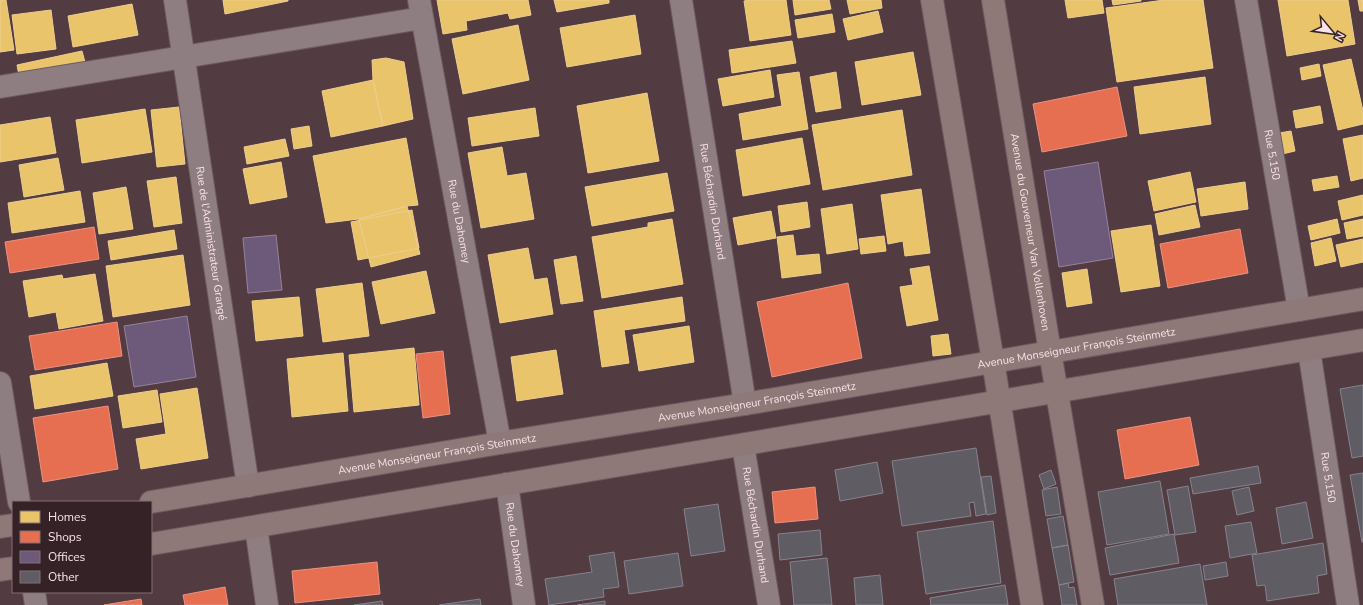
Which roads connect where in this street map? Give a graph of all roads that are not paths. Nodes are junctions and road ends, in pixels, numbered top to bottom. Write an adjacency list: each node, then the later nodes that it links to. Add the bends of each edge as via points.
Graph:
1 (175, 0): 7 (street, Rue de l'Administrateur Grangé)
2 (681, 0): 18 (street, Rue Béchardin Durhand)
3 (932, 0): 14 (main road)
4 (993, 0): 13 (main road, Avenue du Gouverneur Van Vollenhoven)
5 (1246, 0): 10 (street, Rue 5.150)
6 (421, 9): 7 (street); 19 (street, Rue du Dahomey)
7 (183, 57): 8 (street); 22 (street, Rue de l'Administrateur Grangé)
8 (0, 87)
9 (1363, 299): 10 (main road, Avenue Monseigneur François Steinmetz)
10 (1299, 310): 13 (main road, Avenue Monseigneur François Steinmetz)
11 (1363, 340): 12 (main road)
12 (1309, 350): 16 (main road); 38 (street, Rue 5.150)
13 (1050, 352): 14 (main road, Avenue Monseigneur François Steinmetz); 16 (main road, Avenue du Gouverneur Van Vollenhoven)
14 (993, 361): 17 (main road); 18 (main road, Avenue Monseigneur François Steinmetz)
15 (0, 383): 23 (street)
16 (1057, 392): 17 (main road); 37 (main road, Avenue du Gouverneur Van Vollenhoven)
17 (999, 402): 20 (main road); 36 (main road)
18 (745, 404): 19 (main road, Avenue Monseigneur François Steinmetz)
19 (500, 443): 22 (main road, Avenue Monseigneur François Steinmetz)
20 (743, 445): 21 (main road); 35 (street, Rue Béchardin Durhand)
21 (507, 484): 27 (main road); 34 (street, Rue du Dahomey)
22 (248, 486): 24 (main road, Avenue Monseigneur François Steinmetz)
23 (19, 501)
24 (152, 502)
25 (12, 525): 26 (main road)
26 (0, 527)
27 (256, 527): 28 (main road); 33 (street)
28 (152, 544)
29 (12, 568): 30 (main road)
30 (0, 570)
31 (34, 593): 32 (street)
32 (36, 605)
33 (267, 605)
34 (524, 605)
35 (769, 605)
36 (1032, 605)
37 (1093, 605)
38 (1348, 605)

